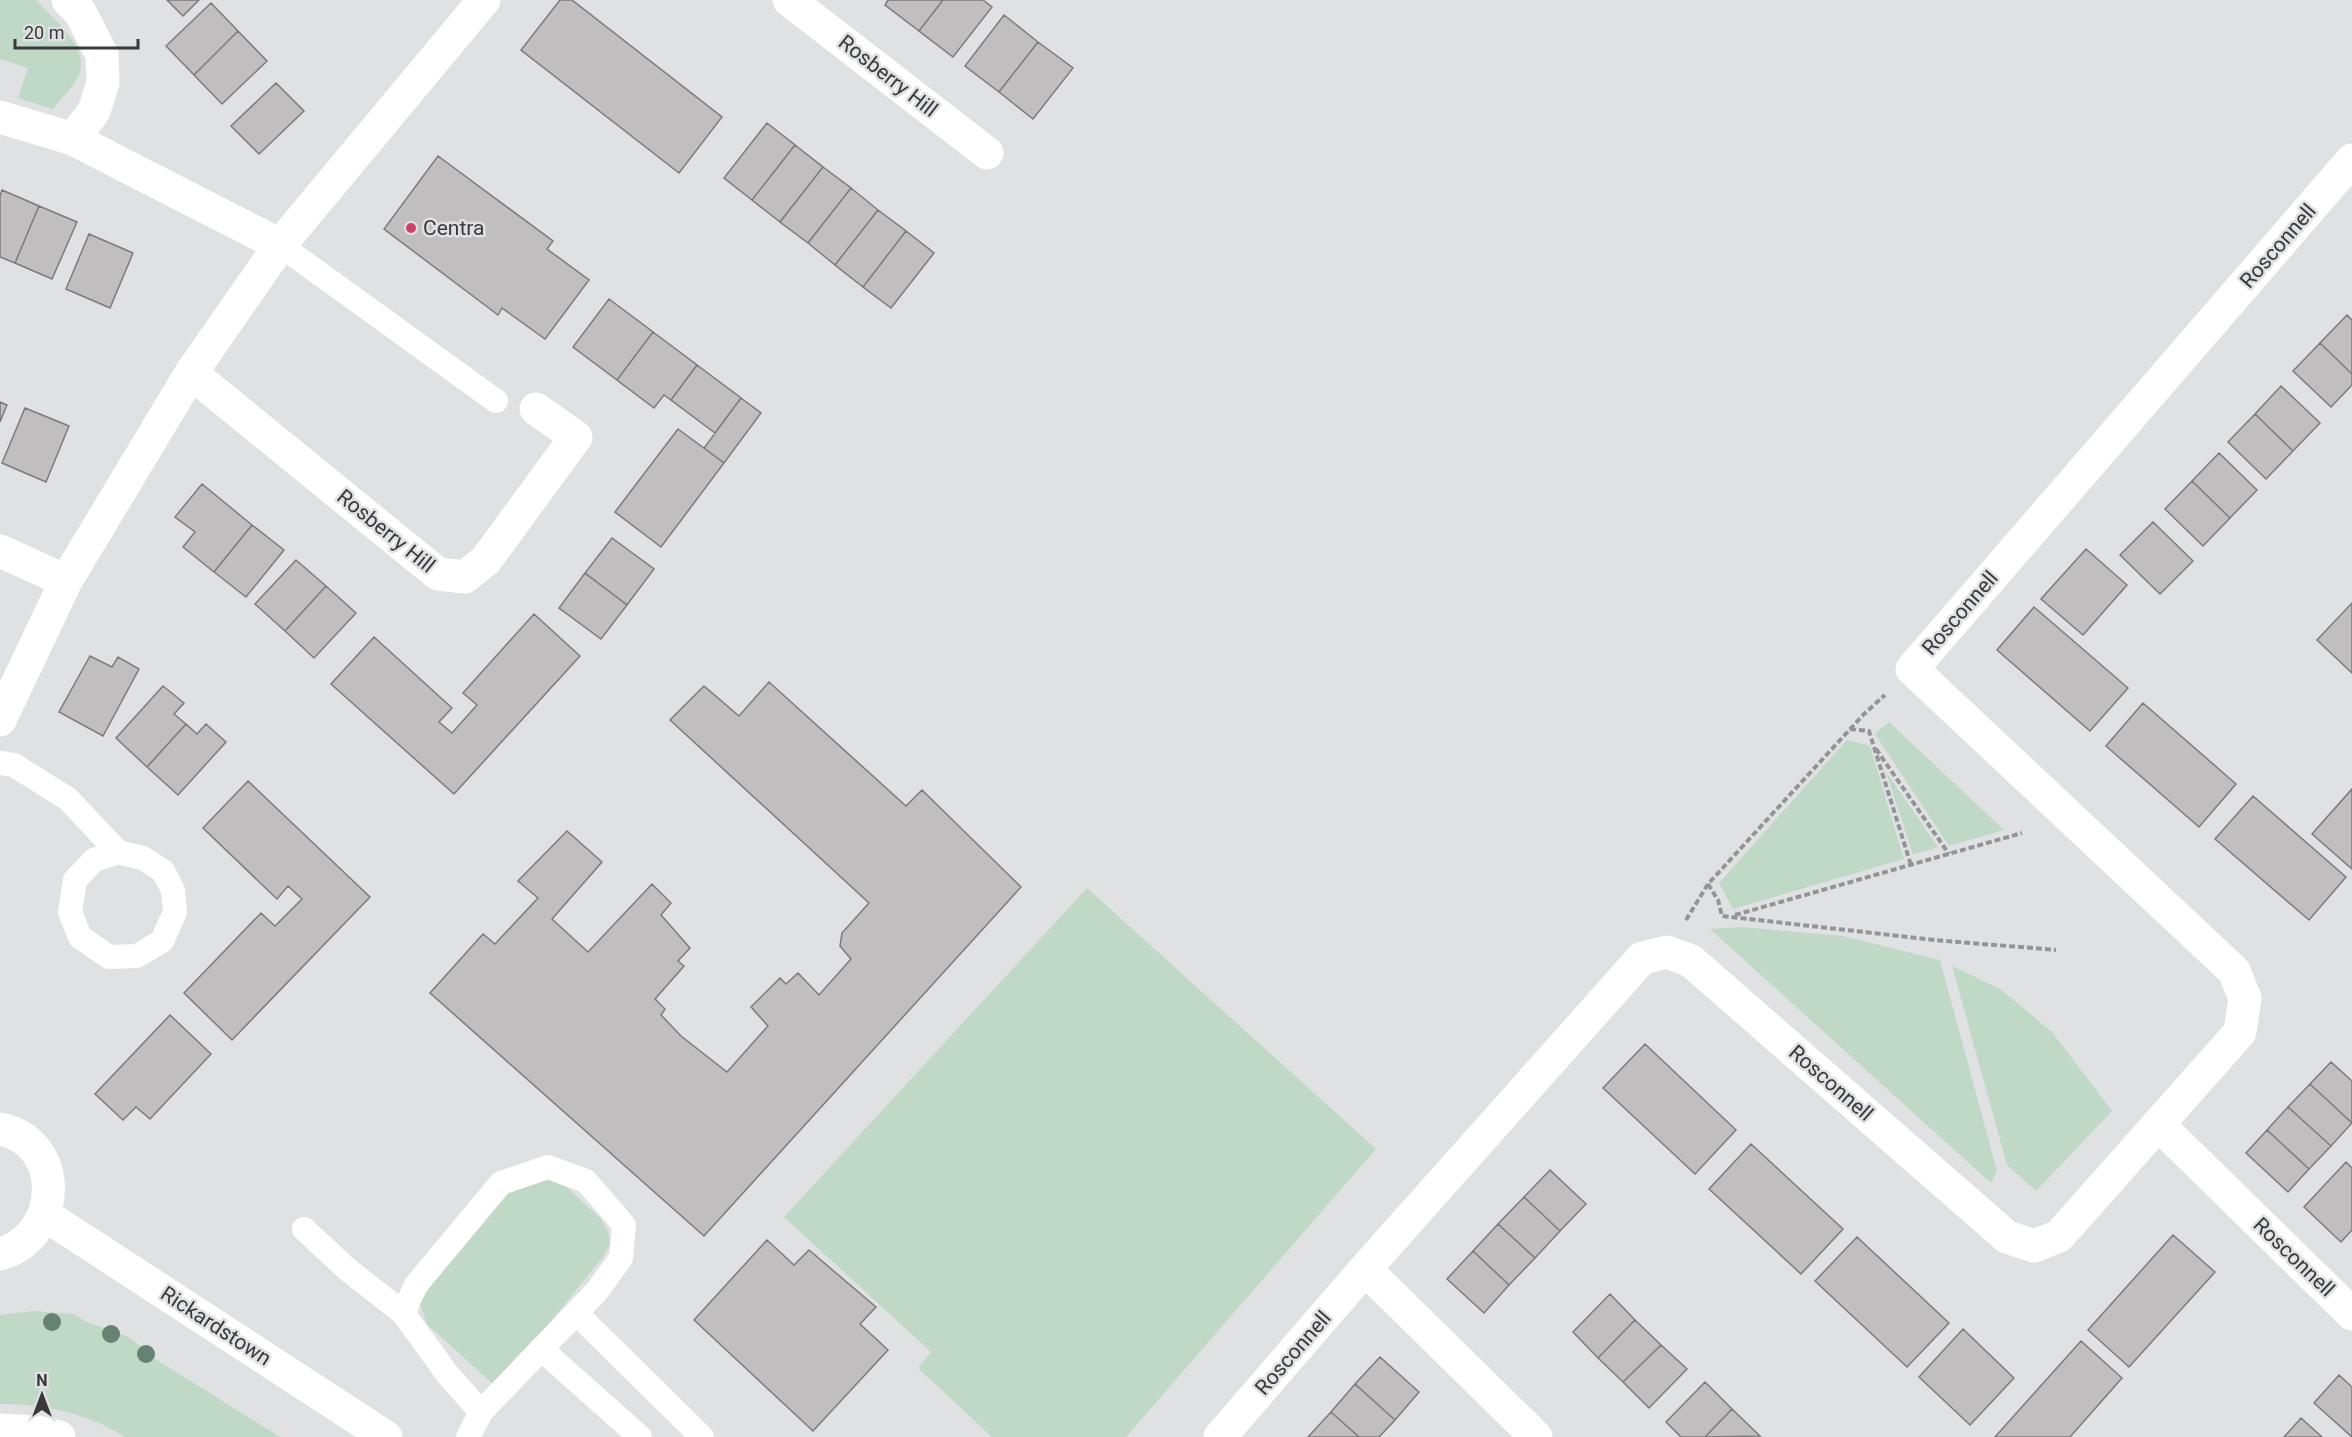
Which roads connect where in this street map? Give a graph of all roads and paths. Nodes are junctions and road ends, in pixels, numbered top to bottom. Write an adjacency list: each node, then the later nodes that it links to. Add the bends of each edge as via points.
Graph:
1 (68, 0): 5 (street, via 80,12 102,55 103,83 94,111)
2 (484, 0): 8 (street)
3 (789, 0): 6 (street, Rosberry Hill)
4 (0, 117): 5 (street)
5 (73, 139): 8 (street)
6 (987, 153)
7 (2351, 164): 14 (street, Rosconnell)
8 (280, 245): 9 (street); 10 (lane)
9 (191, 373): 11 (street, Rosberry Hill, via 438,574 465,577 486,560 576,437); 13 (street)
10 (496, 400)
11 (536, 410)
12 (0, 550): 13 (street)
13 (66, 581): 15 (street)
14 (1912, 669): 16 (path); 27 (street, Rosconnell, via 2234,971 2245,998 2240,1032)
15 (0, 720)
16 (1850, 729): 17 (path, via 1869,731); 23 (path)
17 (1873, 744): 21 (path); 22 (path)
18 (0, 764): 20 (lane, via 14,765 68,799)
19 (2022, 833): 21 (path)
20 (118, 852): 20 (lane, via 143,858 164,871 173,890 175,912 162,941 137,956 109,957 80,938 70,912 75,880 94,860)
21 (1949, 854): 22 (path)
22 (1911, 865): 24 (path)
23 (1708, 884): 24 (path, via 1722,916); 26 (path)
24 (1730, 916): 25 (path)
25 (2056, 950)
26 (1667, 952): 27 (street, Rosconnell, via 1691,961 2007,1237 2034,1246 2059,1236); 32 (street, Rosconnell, via 1642,958)
27 (2158, 1124): 35 (street, Rosconnell)
28 (0, 1129): 29 (street, via 23,1139 38,1154 47,1174 50,1195)
29 (45, 1215): 31 (street, via 21,1245); 40 (street, Rickardstown)
30 (304, 1229): 33 (lane)
31 (0, 1254)
32 (1365, 1269): 44 (street, Rosconnell); 45 (street)
33 (403, 1313): 34 (lane, via 416,1285 501,1183 548,1167 585,1181 624,1225 621,1258); 37 (lane, via 448,1376)
34 (576, 1313): 36 (lane); 43 (lane)
35 (2352, 1314)
36 (541, 1349): 37 (lane); 42 (lane)
37 (481, 1412): 41 (lane)
38 (0, 1430): 39 (street)
39 (59, 1437)
40 (387, 1437)
41 (468, 1437)
42 (640, 1437)
43 (702, 1437)
44 (1220, 1437)
45 (1536, 1437)

